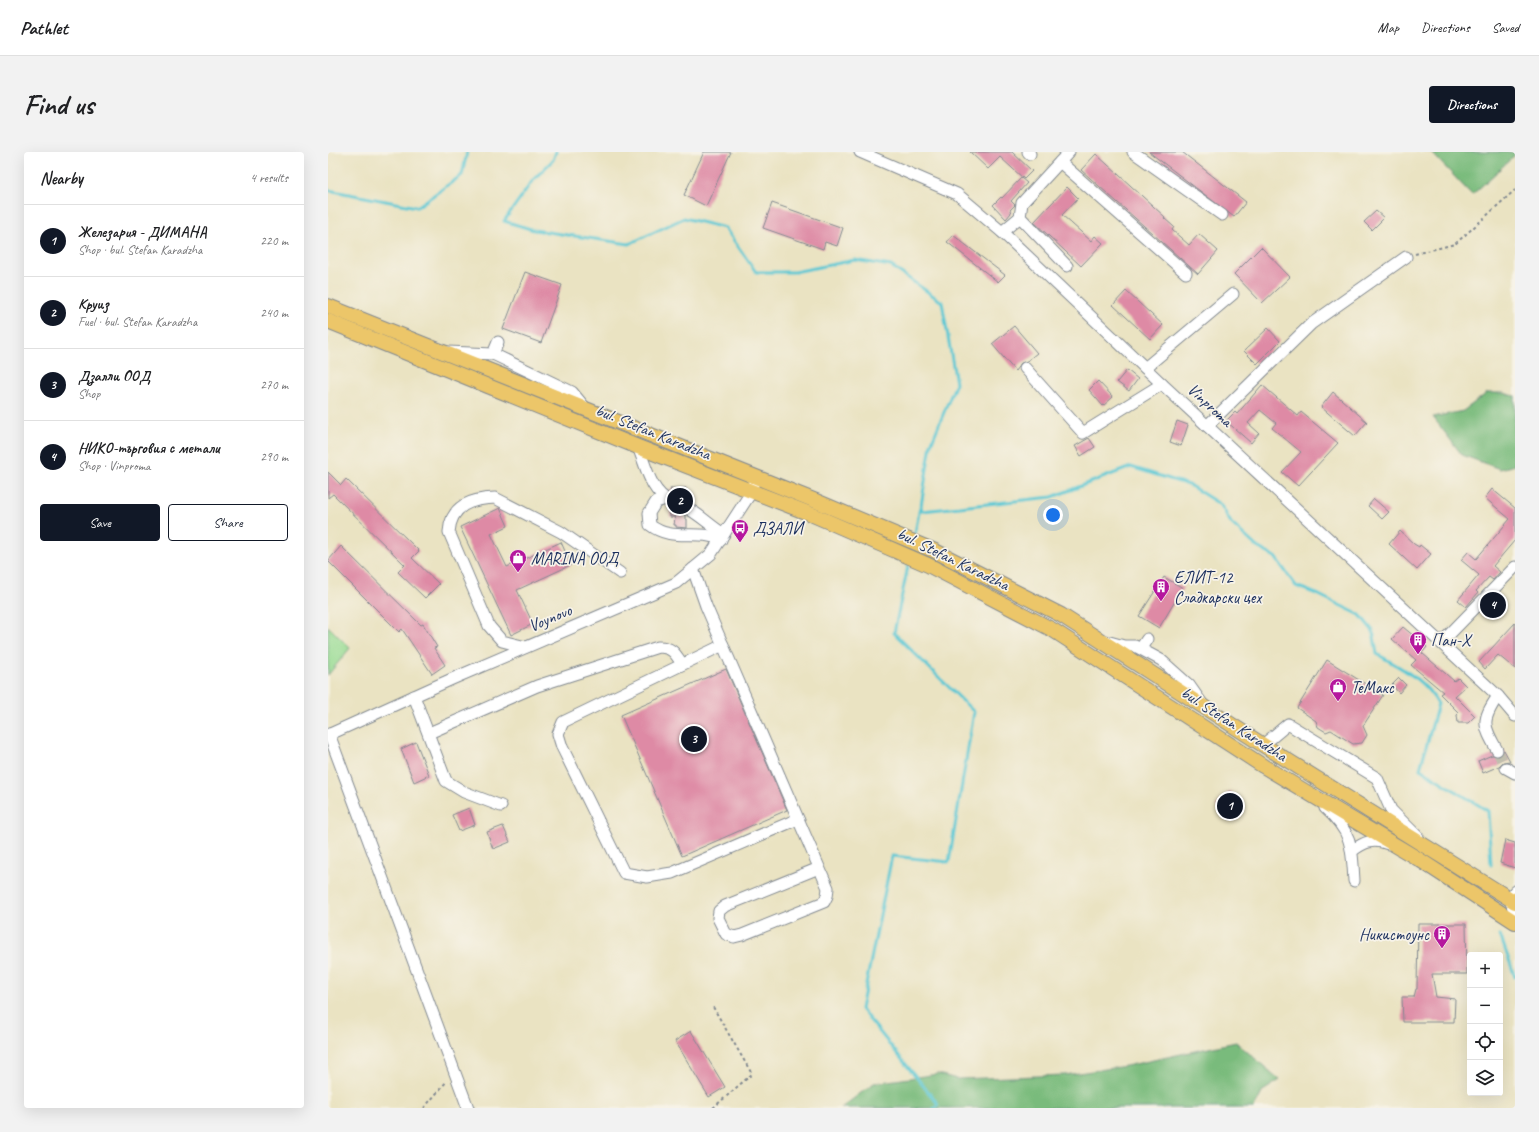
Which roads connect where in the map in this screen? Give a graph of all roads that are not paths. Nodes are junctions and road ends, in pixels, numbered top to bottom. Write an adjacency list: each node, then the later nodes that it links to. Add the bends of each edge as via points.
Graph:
1 (860, 152): 7 (street, Vinproma, via 957,194)
2 (1069, 152): 4 (street)
3 (1133, 152): 5 (street)
4 (1060, 162): 6 (street, via 1022,203); 10 (street)
5 (1222, 215)
6 (1020, 217): 7 (street); 9 (street)
7 (1002, 232): 18 (street, Vinproma)
8 (1406, 257): 21 (street, via 1311,324)
9 (1067, 266)
10 (1186, 273)
11 (1233, 294): 18 (street)
12 (328, 306): 15 (main road, bul. Stefan Karadzha)
13 (328, 321): 22 (main road, bul. Stefan Karadzha)
14 (498, 342): 16 (street)
15 (441, 352): 16 (street); 20 (main road, bul. Stefan Karadzha)
16 (493, 354): 20 (street, via 572,392)
17 (1025, 368): 19 (street, via 1083,433)
18 (1146, 368): 19 (street, Vinproma)
19 (1162, 384): 21 (street, Vinproma)
20 (586, 409): 23 (main road, bul. Stefan Karadzha)
21 (1207, 426): 31 (street, Vinproma)
22 (638, 446): 24 (main road, bul. Stefan Karadzha); 26 (street, via 653,484 658,493 668,500 656,502 649,513 650,526 659,532 675,536)
23 (755, 477): 24 (street); 30 (main road, bul. Stefan Karadzha, via 935,551 1061,615)
24 (752, 491): 26 (street, Voynovo); 43 (main road, bul. Stefan Karadzha, via 928,565 1054,630 1263,766)
25 (685, 507): 26 (street, via 696,512)
26 (722, 537): 28 (street, Voynovo, via 711,554)
27 (1515, 567): 31 (street)
28 (693, 569): 32 (street); 33 (street, Voynovo, via 676,583)
29 (620, 573): 33 (street, via 561,532 495,498 466,503 450,520 449,532 489,626 502,640)
30 (1100, 640): 37 (main road, bul. Stefan Karadzha); 37 (street, via 1144,644 1189,685)
31 (1441, 643): 36 (street, Vinproma)
32 (722, 644): 34 (street); 45 (street)
33 (526, 647): 35 (street, Voynovo)
34 (682, 664): 39 (street, via 672,650 658,647 536,686); 45 (street, via 563,722 558,734 624,873 647,877 672,873)
35 (414, 696): 39 (street); 40 (street, Voynovo)
36 (1498, 696): 38 (street, Vinproma); 42 (street, via 1487,712 1485,729)
37 (1204, 707): 41 (main road, bul. Stefan Karadzha)
38 (1515, 716)
39 (429, 733): 44 (street, via 446,781 464,792)
40 (329, 734): 52 (street)
41 (1263, 745): 47 (main road, bul. Stefan Karadzha); 47 (street, via 1288,724 1377,778 1391,810)
42 (1497, 750)
43 (1304, 789): 46 (main road, bul. Stefan Karadzha); 48 (street, via 1344,827)
44 (501, 806)
45 (798, 819): 49 (street)
46 (1394, 846): 48 (street, via 1374,840); 51 (main road, bul. Stefan Karadzha, via 1493,907)
47 (1427, 846): 51 (main road, bul. Stefan Karadzha)
48 (1352, 851): 50 (street)
49 (819, 868): 49 (street, via 828,888 824,902 742,935 734,937 726,934 718,918 719,911 726,906)
50 (1354, 880)
51 (1514, 907)
52 (468, 1108)

